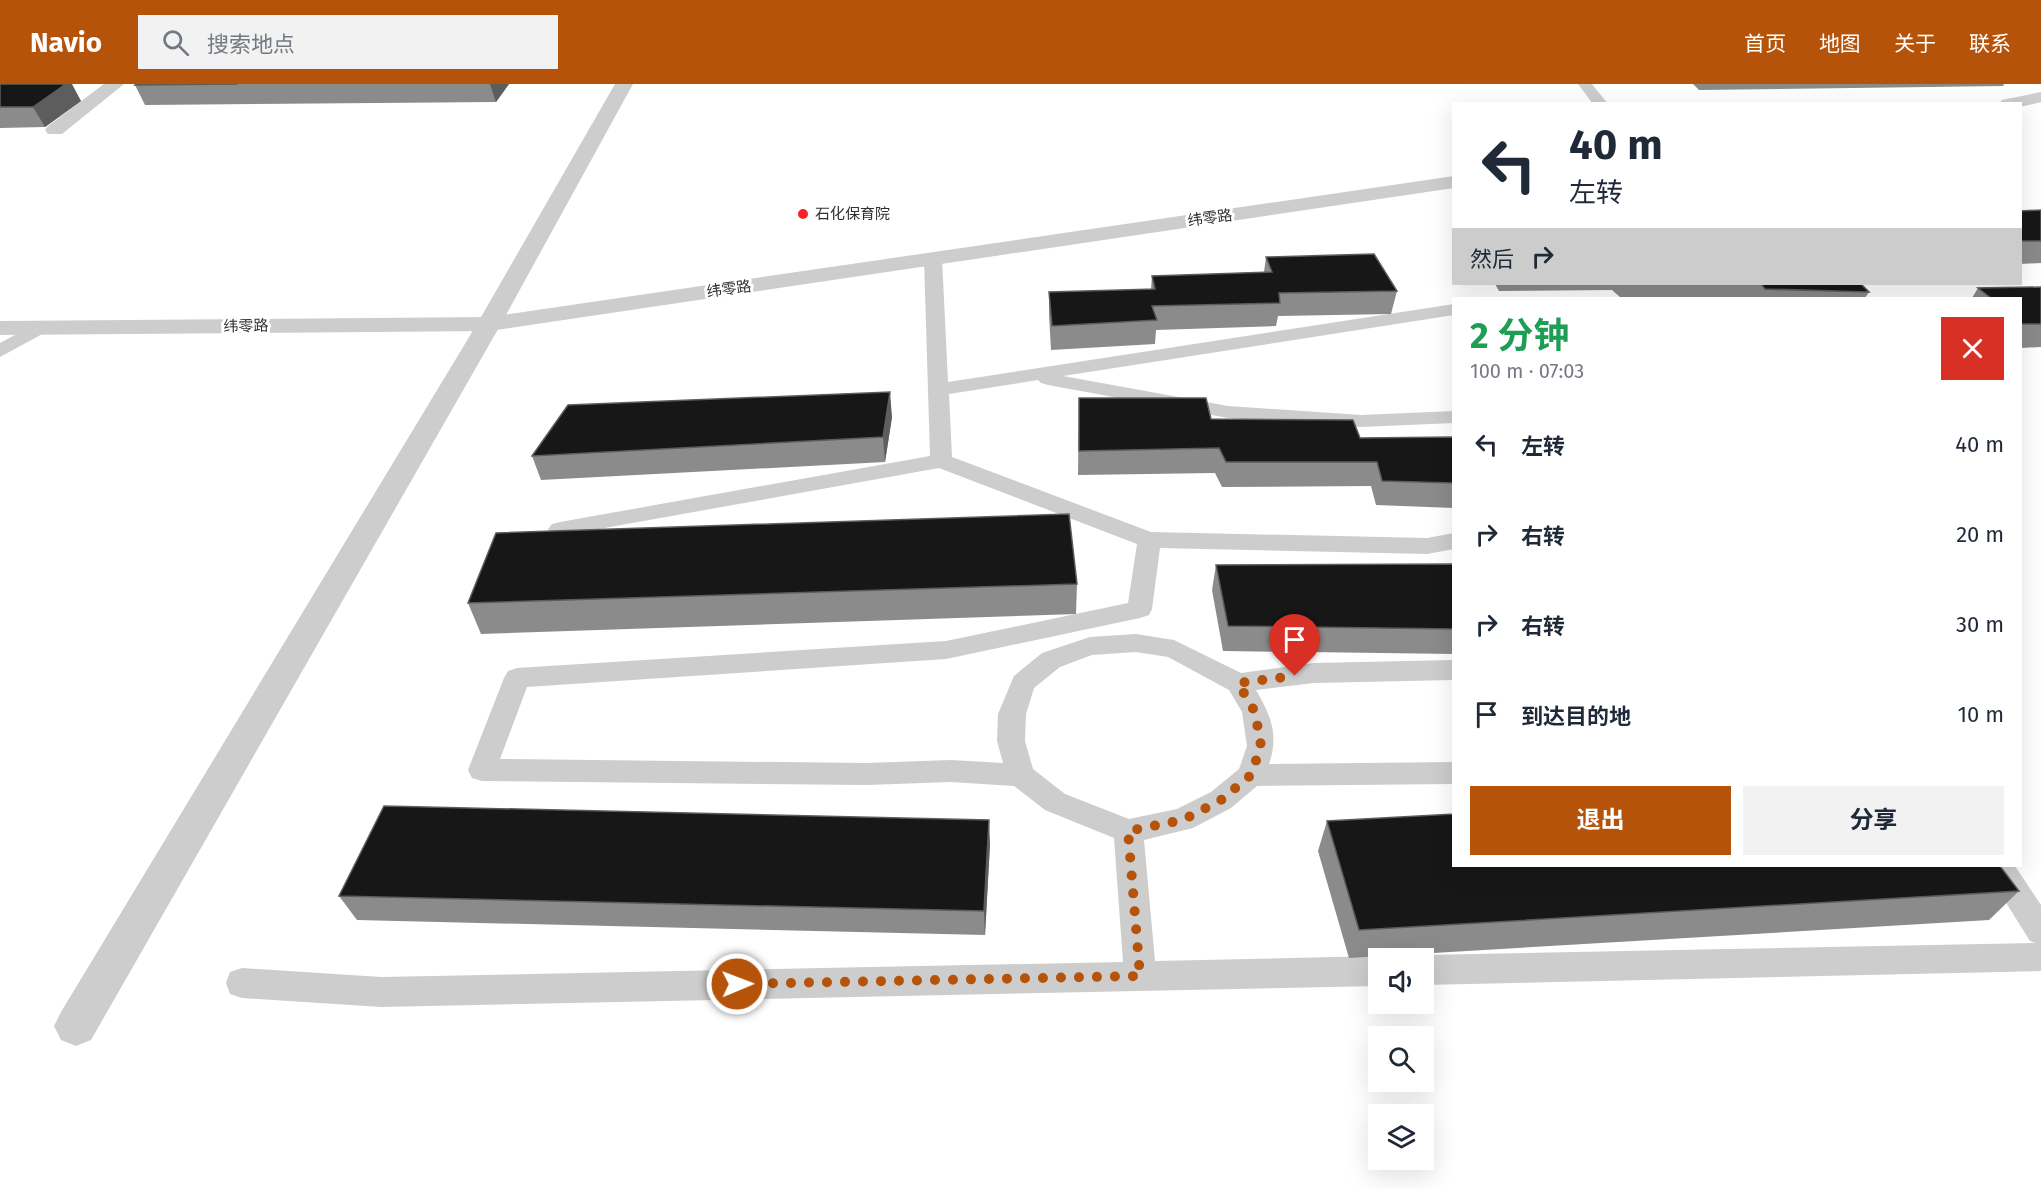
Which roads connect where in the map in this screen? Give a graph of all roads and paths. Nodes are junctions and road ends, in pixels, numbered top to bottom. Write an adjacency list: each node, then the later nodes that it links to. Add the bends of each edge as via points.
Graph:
1 (115, 84): 7 (street)
2 (624, 84): 11 (street)
3 (1585, 84): 5 (lane)
4 (2041, 97): 6 (street)
5 (1599, 102)
6 (2017, 102)
7 (55, 130)
8 (1452, 182): 9 (street, 纬零路)
9 (933, 258): 11 (street, 纬零路); 16 (lane)
10 (1452, 309): 15 (lane)
11 (489, 324): 13 (street, 纬零路); 37 (street)
12 (0, 328): 13 (street, 纬零路)
13 (39, 328): 14 (lane)
14 (0, 351)
15 (1027, 375): 16 (lane); 17 (lane, via 1228,412 1361,421)
16 (939, 389): 18 (lane)
17 (1452, 417)
18 (941, 461): 19 (lane); 20 (lane)
19 (560, 529)
20 (1149, 540): 21 (lane, via 1427,546); 22 (lane)
21 (1452, 541)
22 (1140, 609): 23 (lane); 27 (lane, via 946,650 517,678 482,770 867,774 951,771)
23 (1136, 643): 25 (lane, via 1174,649); 27 (lane, via 1090,646 1051,660 1023,683 1012,714 1011,741)
24 (1452, 670): 25 (lane, via 1314,673)
25 (1238, 683): 28 (lane, via 1255,712 1261,746)
26 (1452, 773): 28 (lane)
27 (1020, 775): 29 (lane, via 1055,802)
28 (1251, 775): 29 (lane, via 1221,800 1183,820)
29 (1128, 831): 35 (lane)
30 (1999, 867): 31 (lane)
31 (2041, 932)
32 (2041, 957): 33 (lane)
33 (1434, 970)
34 (1368, 971): 35 (lane)
35 (1140, 976): 36 (lane, via 381,992)
36 (242, 983)
37 (76, 1026)

